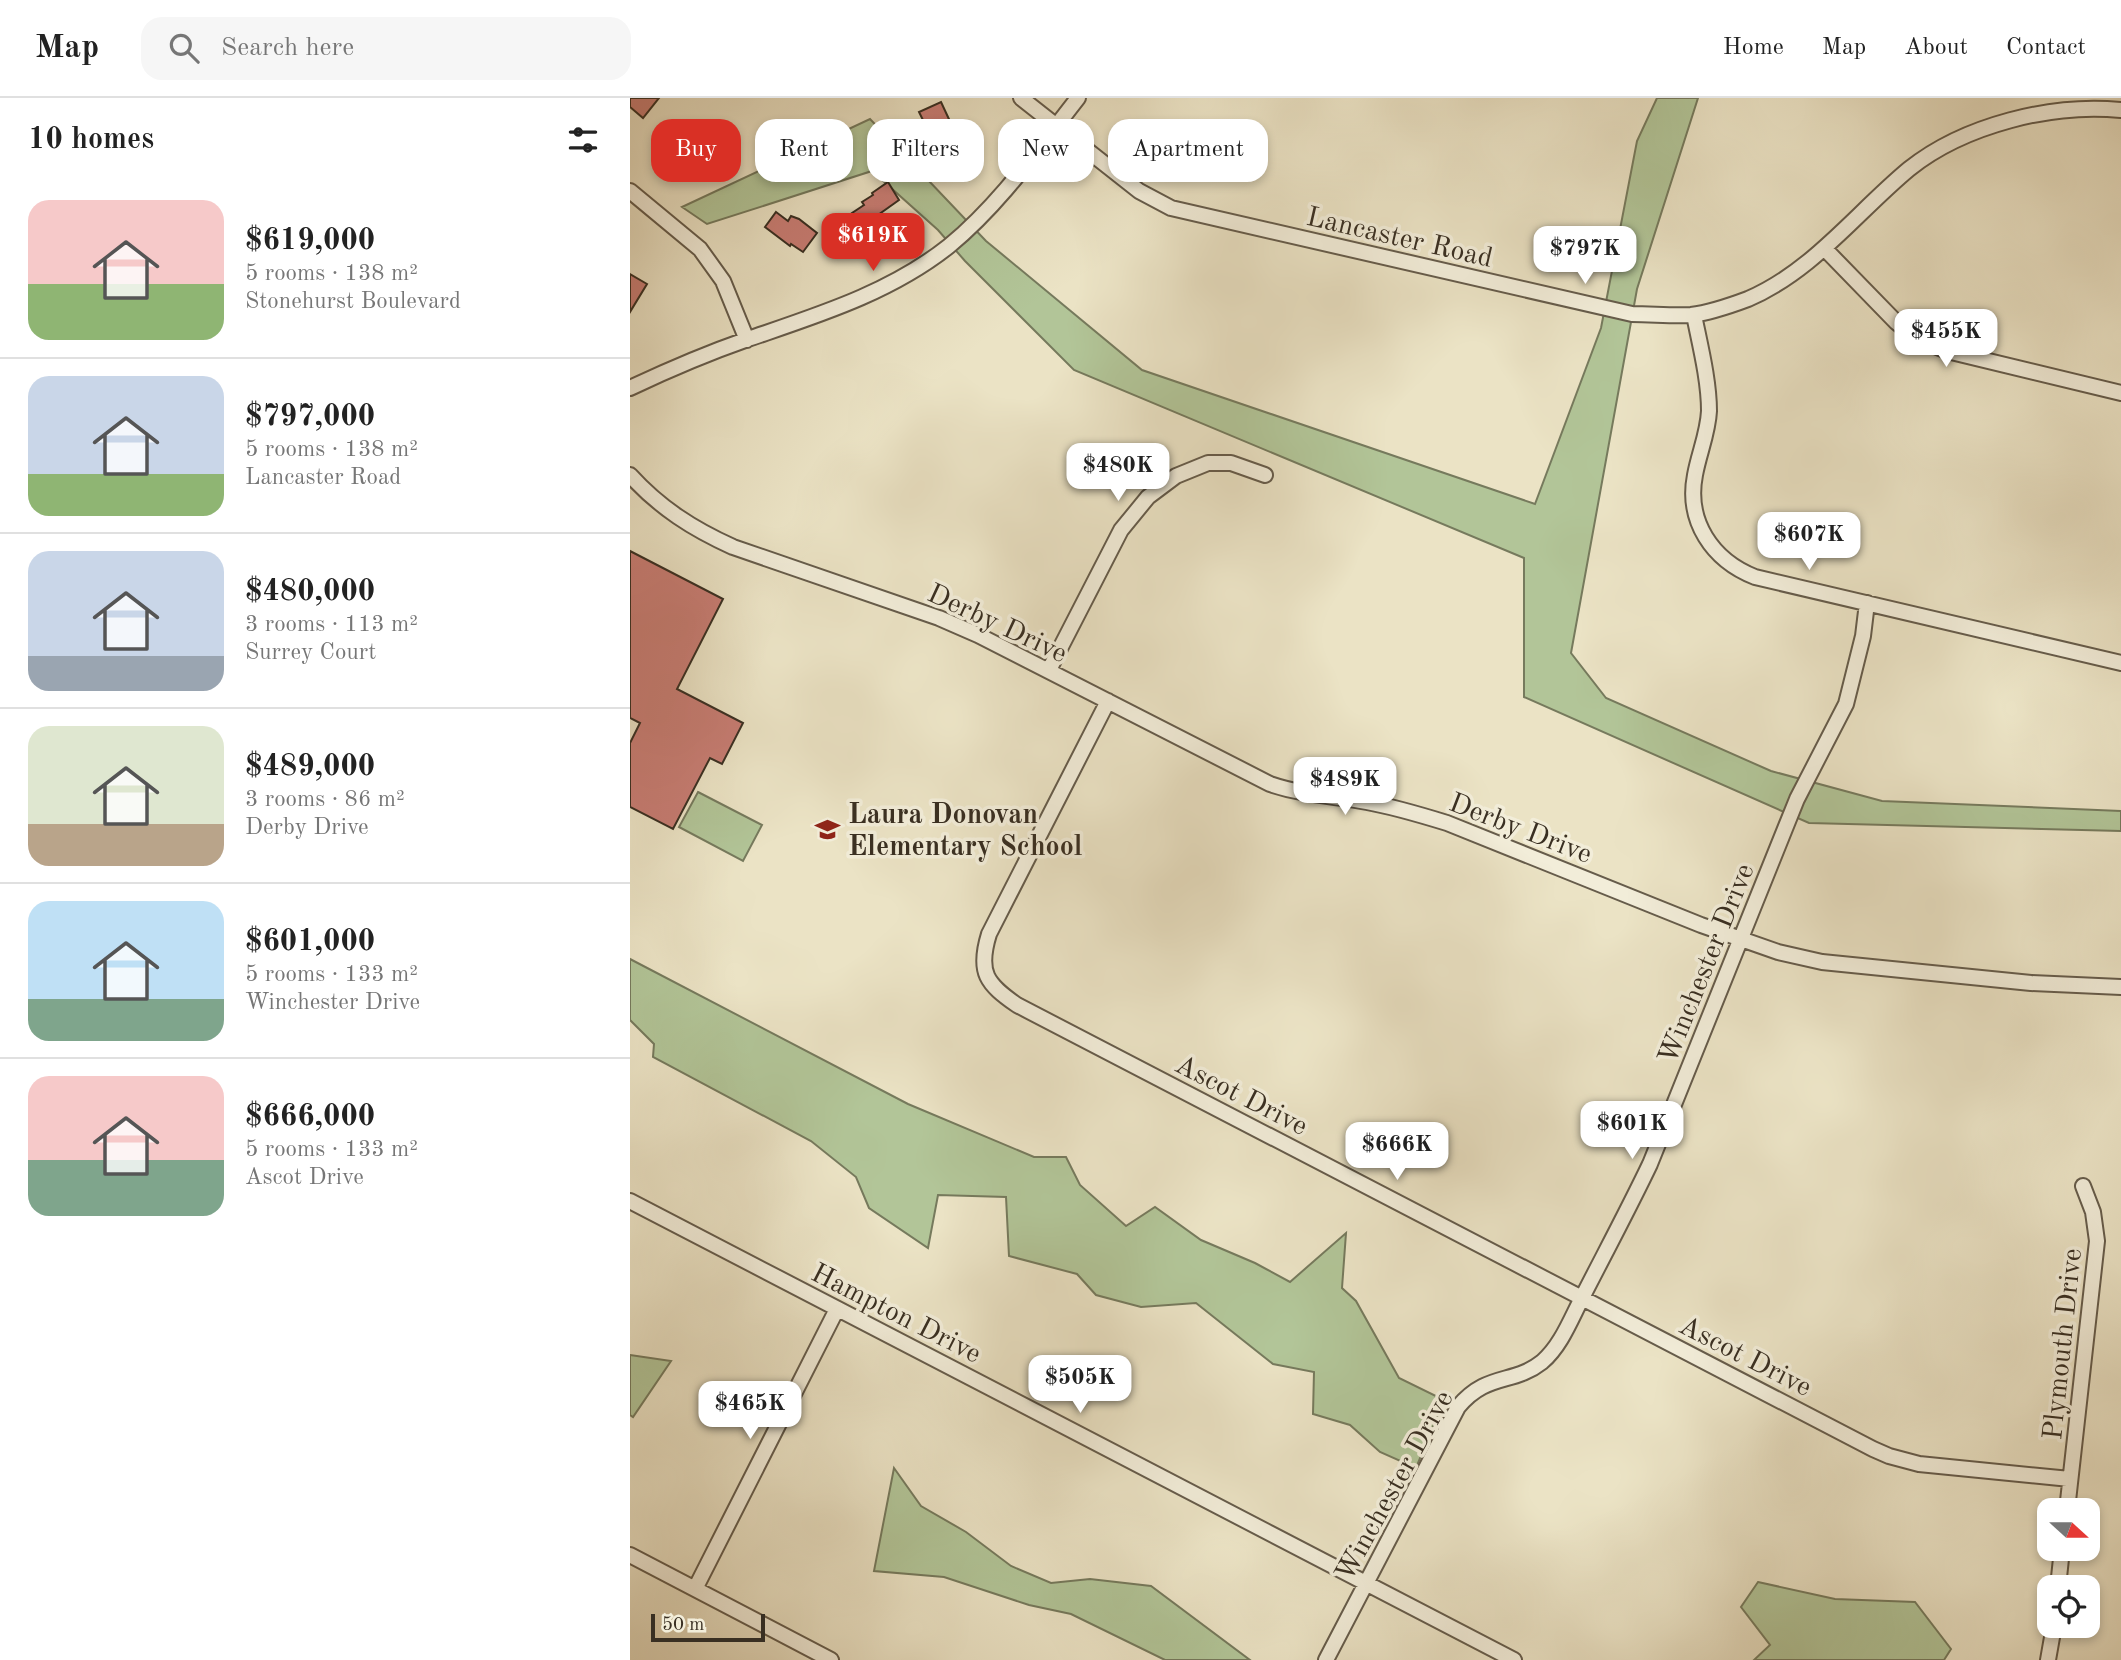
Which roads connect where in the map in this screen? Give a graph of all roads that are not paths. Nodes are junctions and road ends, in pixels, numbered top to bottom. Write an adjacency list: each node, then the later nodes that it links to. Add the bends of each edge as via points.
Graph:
1 (1021, 98): 4 (street, Lancaster Road)
2 (1078, 98): 5 (street)
3 (2121, 110): 9 (street, Lancaster Road, via 2031,116 1954,143 1909,170)
4 (1047, 119)
5 (1062, 119)
6 (1094, 156): 10 (street, Lancaster Road, via 1139,191 1171,208 1632,314)
7 (1011, 182): 11 (street, via 973,225 892,284)
8 (630, 191): 11 (street, via 700,249 723,281)
9 (1824, 248): 10 (street, Lancaster Road, via 1772,287 1746,300); 13 (street, via 1917,339 1947,351)
10 (1694, 314): 16 (street, via 1709,408 1693,505 1706,540 1726,562 1755,577)
11 (747, 340): 12 (street)
12 (630, 388)
13 (2121, 393)
14 (630, 475): 18 (street, Derby Drive, via 674,516 722,542 939,618)
15 (1265, 475): 18 (street, via 1231,463 1208,463 1177,476 1148,497 1121,530)
16 (1867, 603): 17 (street); 20 (street, Winchester Drive, via 1846,704 1797,799)
17 (2121, 663)
18 (1049, 670): 19 (street, Derby Drive)
19 (1108, 701): 20 (street, Derby Drive, via 1270,784 1447,823); 24 (street, Ascot Drive, via 989,934 984,956 986,978 992,987 1017,1005)
20 (1741, 939): 21 (street, Derby Drive, via 1822,962 2031,983); 24 (street, Winchester Drive, via 1650,1164)
21 (2121, 987)
22 (2083, 1186): 26 (street, Plymouth Drive, via 2097,1241)
23 (630, 1201): 25 (street, Hampton Drive)
24 (1582, 1297): 26 (street, Ascot Drive, via 1889,1456 1919,1464); 29 (street, Winchester Drive, via 1543,1361 1477,1388 1458,1407)
25 (837, 1309): 29 (street, Hampton Drive); 30 (street)
26 (2070, 1479): 27 (street, Plymouth Drive)
27 (2068, 1498)
28 (630, 1555): 30 (street)
29 (1366, 1583): 33 (street, Winchester Drive); 34 (street, Hampton Drive)
30 (695, 1589): 32 (street)
31 (2052, 1638): 35 (street)
32 (831, 1660)
33 (1326, 1660)
34 (1514, 1660)
35 (2048, 1660)

